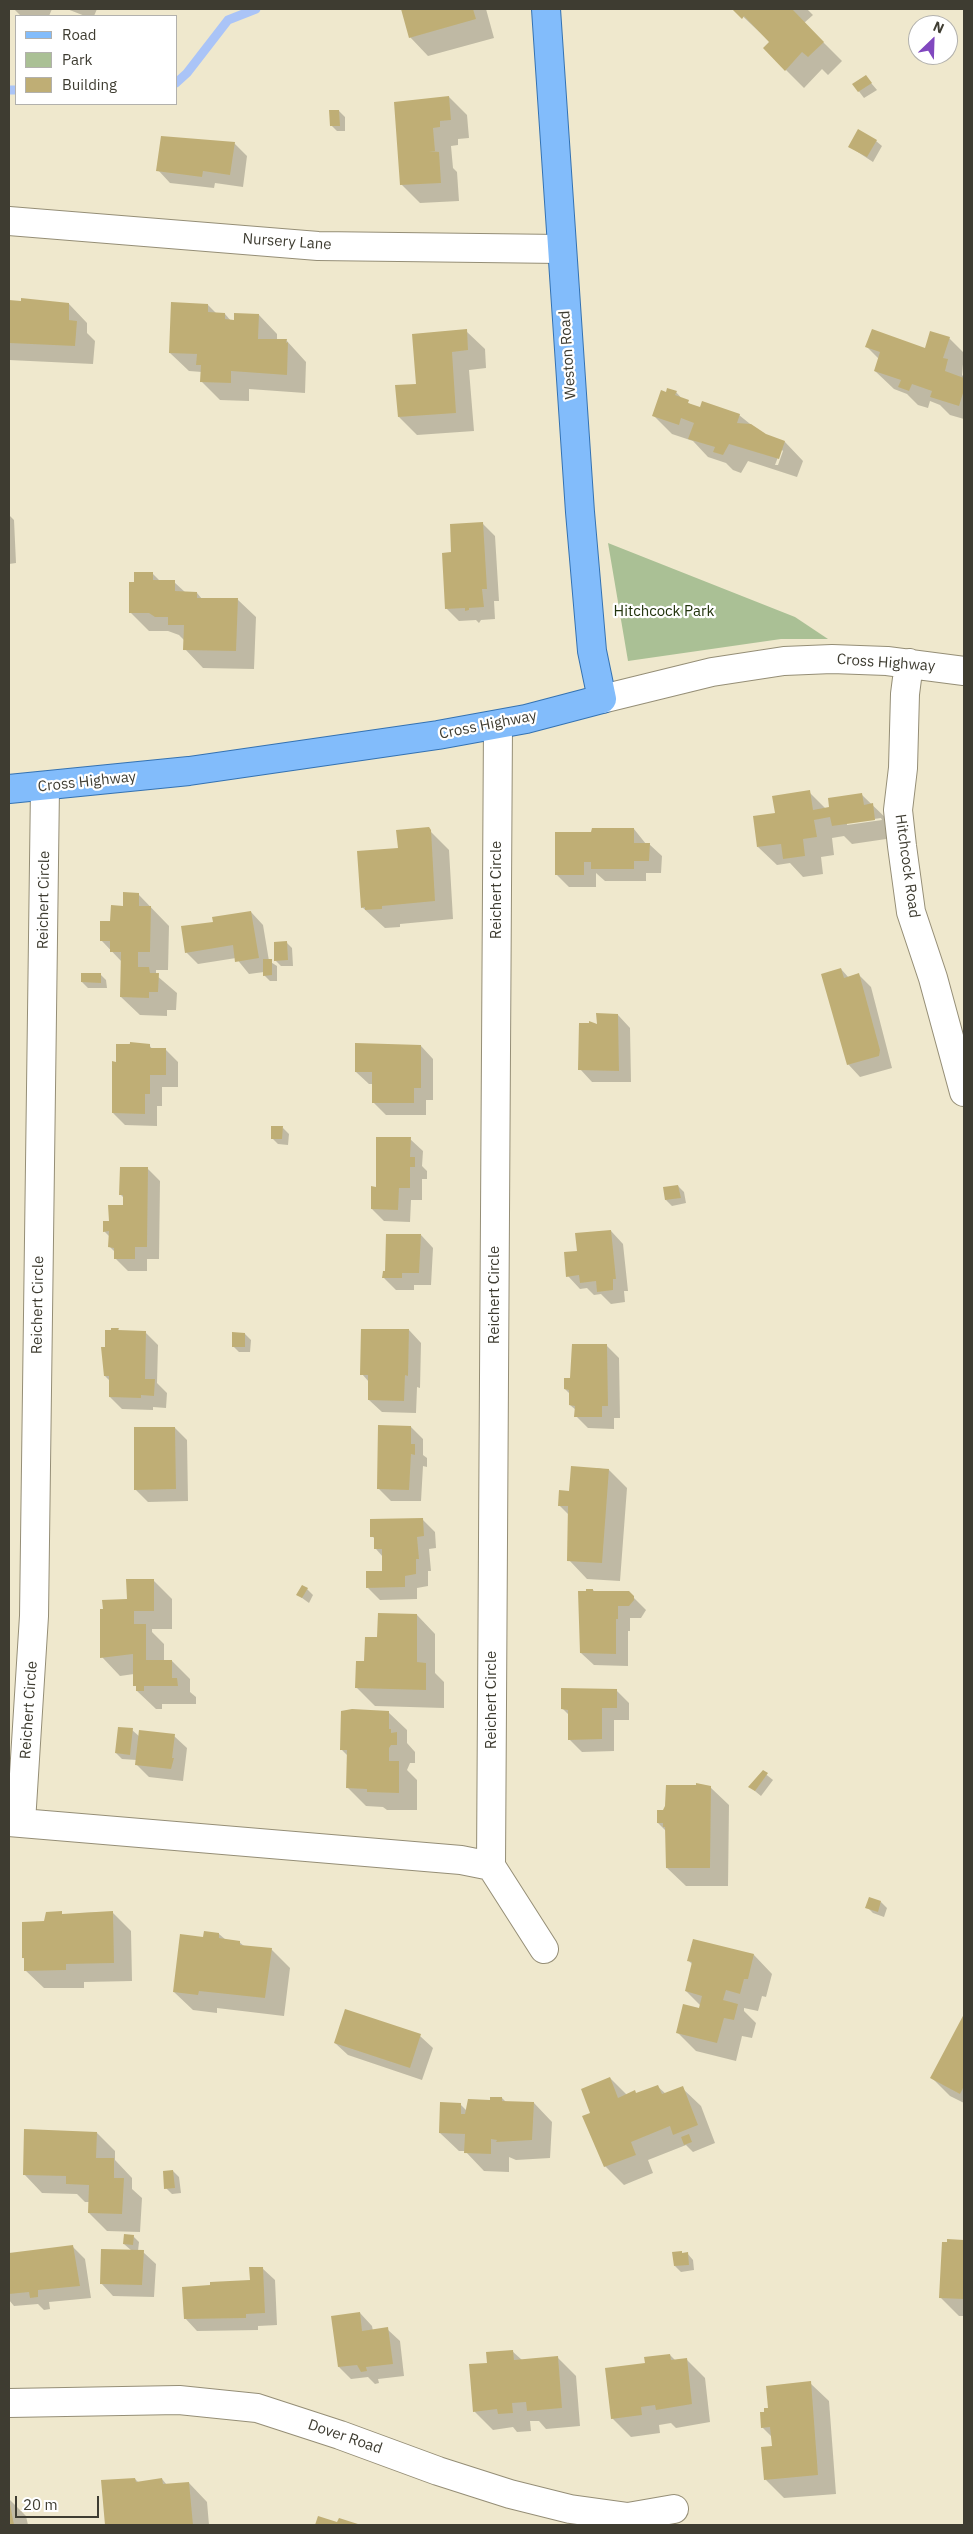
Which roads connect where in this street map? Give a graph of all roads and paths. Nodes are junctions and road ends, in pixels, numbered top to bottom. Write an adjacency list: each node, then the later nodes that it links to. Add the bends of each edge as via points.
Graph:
1 (546, 9): 3 (main road, Weston Road)
2 (11, 221): 3 (street, Nursery Lane, via 318,246)
3 (561, 249): 6 (main road, Weston Road, via 586,586 592,651)
4 (910, 663): 5 (street, Cross Highway); 6 (street, Cross Highway, via 832,659 784,661 712,672); 10 (street, Hitchcock Road, via 898,810 902,846 911,912)
5 (964, 671)
6 (602, 699): 7 (main road, Cross Highway)
7 (498, 725): 8 (main road, Cross Highway, via 189,771); 12 (street, Reichert Circle)
8 (45, 787): 9 (main road, Cross Highway); 11 (street, Reichert Circle, via 34,1616)
9 (9, 789)
10 (964, 1092)
11 (15, 1822): 12 (street, Reichert Circle, via 461,1860)
12 (491, 1866): 13 (street)
13 (544, 1949)
14 (9, 2403): 15 (street, Dover Road, via 179,2400 257,2408 438,2471 570,2509 628,2517)
15 (674, 2509)

